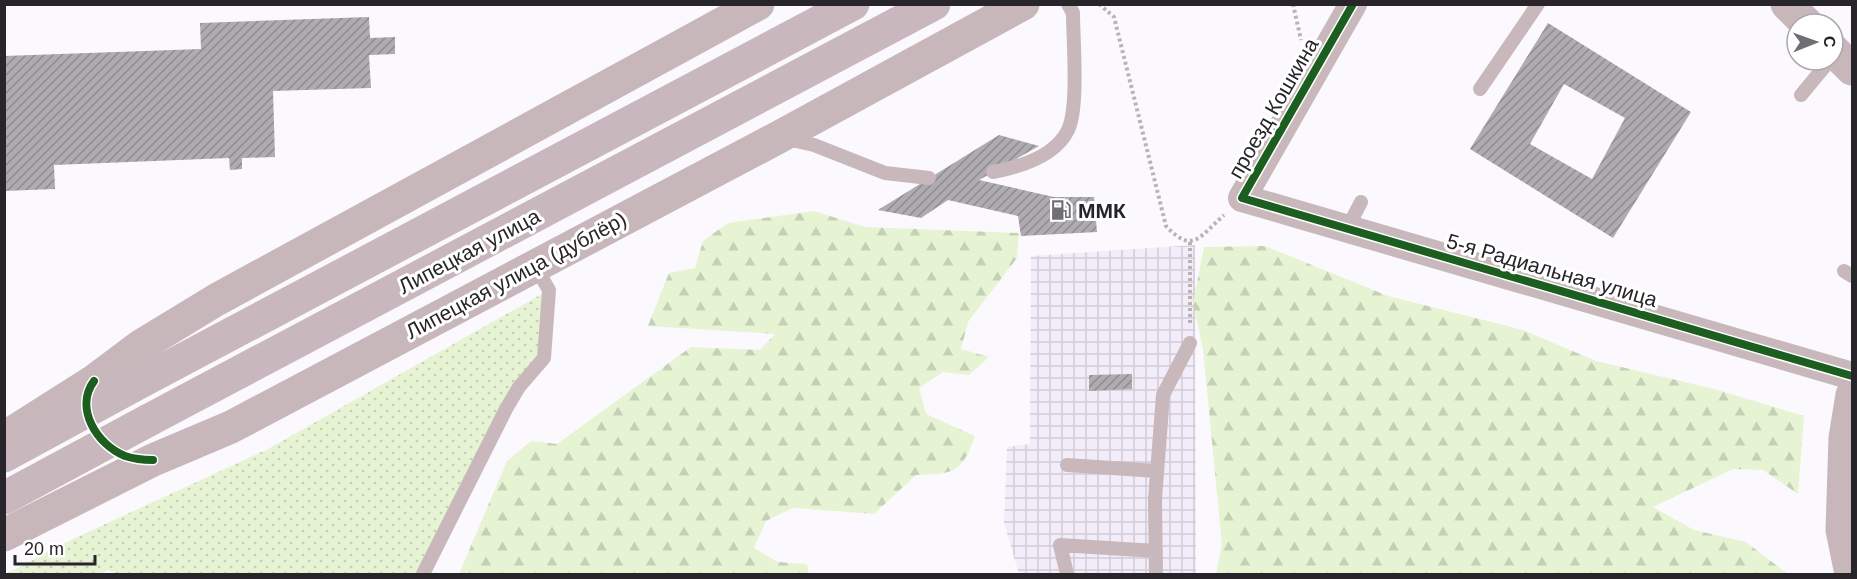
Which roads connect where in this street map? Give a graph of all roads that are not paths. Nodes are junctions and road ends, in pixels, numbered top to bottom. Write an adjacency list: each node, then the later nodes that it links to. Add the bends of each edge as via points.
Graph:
1 (759, 4): 20 (main road, via 216,300 142,345)
2 (853, 4): 23 (main road, Липецкая улица, bridge)
3 (934, 4): 27 (main road, Липецкая улица, bridge)
4 (1023, 4): 11 (main road, Липецкая улица (дублёр))
5 (1068, 4): 12 (lane, via 1073,13 1073,99 1068,130 1050,150 1024,167)
6 (1353, 4): 14 (street, проезд Кошкина)
7 (1538, 4): 9 (lane)
8 (1823, 72): 10 (lane)
9 (1480, 89)
10 (1801, 95)
11 (779, 137): 13 (lane, via 814,145 885,173); 17 (main road, Липецкая улица (дублёр))
12 (993, 172)
13 (928, 178)
14 (1242, 198): 16 (street, 5-я Радиальная улица)
15 (1361, 202): 16 (lane)
16 (1347, 229): 19 (street, 5-я Радиальная улица)
17 (534, 264): 24 (main road, Липецкая улица (дублёр), via 231,427); 30 (lane, via 549,290 544,358 506,409)
18 (1190, 343): 26 (lane, via 1163,394)
19 (1852, 376)
20 (94, 381): 22 (main road); 24 (main road, via 87,391 87,412 101,439 127,457)
21 (1852, 395): 33 (main road, via 1845,438 1842,530)
22 (4, 438)
23 (4, 456)
24 (153, 460): 28 (main road, Липецкая улица (дублёр))
25 (1067, 465): 26 (lane)
26 (1157, 471): 29 (lane)
27 (4, 498)
28 (4, 535)
29 (1156, 551): 31 (lane, via 1060,545); 32 (lane)
30 (423, 574)
31 (1067, 574)
32 (1156, 574)
33 (1851, 574)

